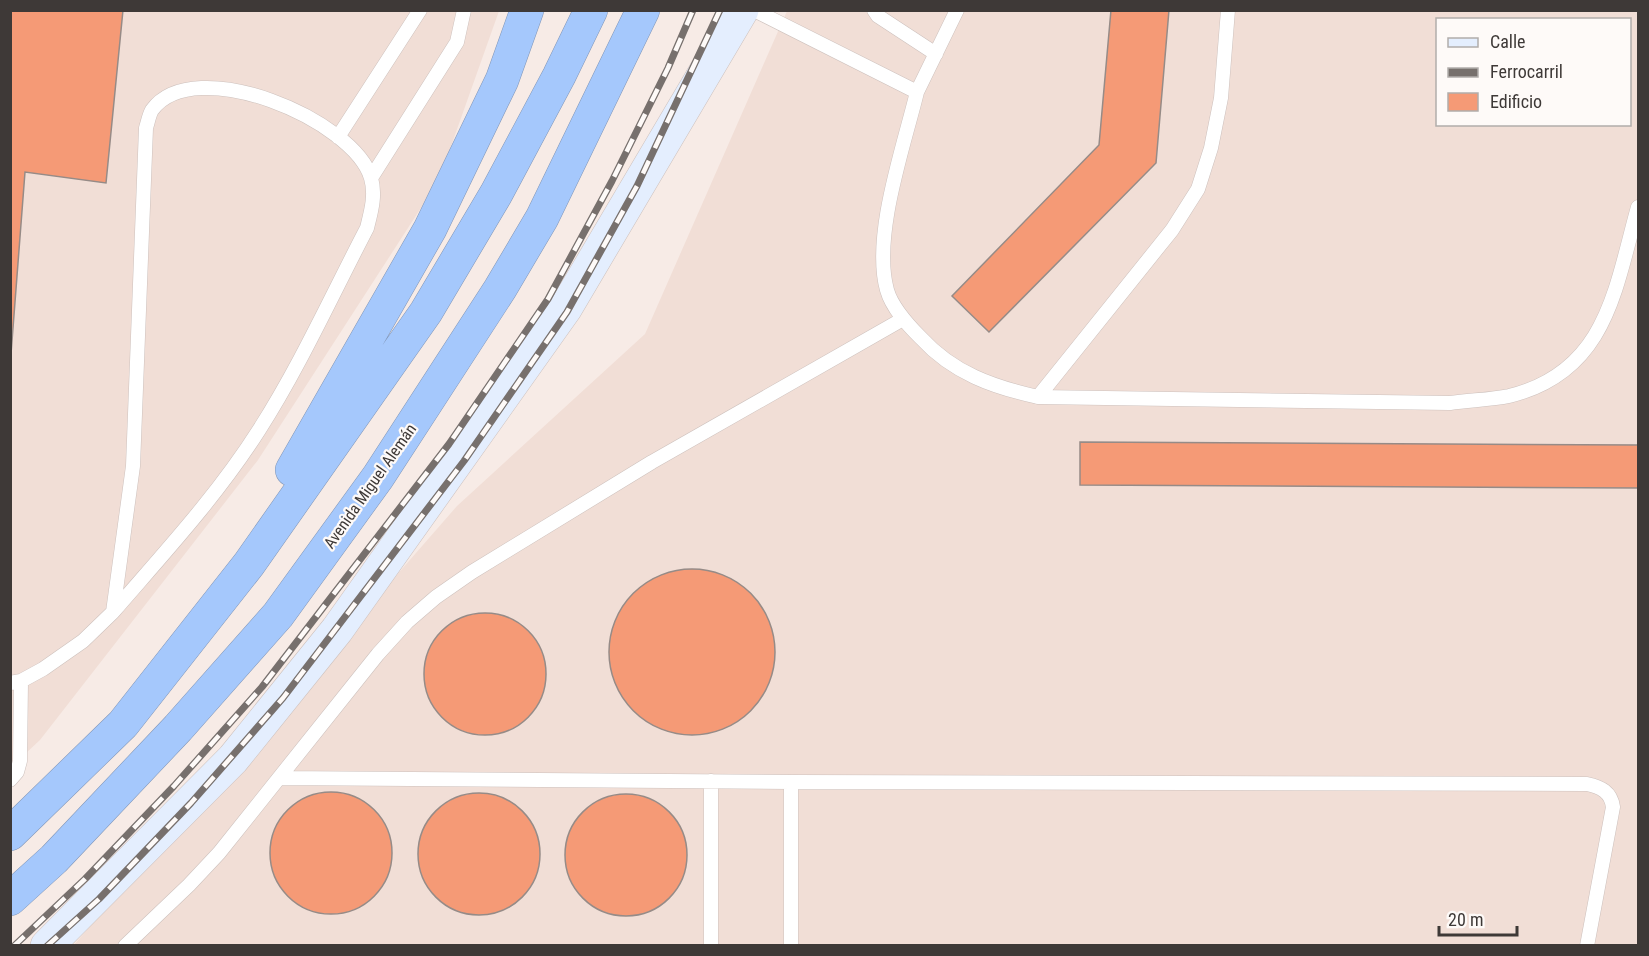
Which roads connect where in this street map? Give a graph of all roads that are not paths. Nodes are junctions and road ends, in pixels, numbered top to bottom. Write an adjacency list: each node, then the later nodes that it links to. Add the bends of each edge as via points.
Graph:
1 (420, 10): 13 (lane)
2 (464, 10): 14 (lane, via 457,42)
3 (527, 10): 18 (highway, via 502,80 430,229 281,488)
4 (591, 10): 18 (highway, via 496,194 426,312)
5 (643, 10): 26 (highway, Avenida Miguel Alemán, via 542,218 378,477 278,615 178,728 54,859)
6 (742, 10): 27 (street, via 565,309 338,630 233,759)
7 (754, 10): 12 (lane)
8 (874, 10): 11 (lane)
9 (957, 10): 11 (lane)
10 (1227, 10): 17 (lane, via 1221,98 1198,189 1172,230)
11 (936, 54): 12 (lane)
12 (917, 92): 16 (lane, via 886,218 882,255 887,291)
13 (338, 137): 14 (lane, via 357,153); 19 (lane, via 289,107 260,96 222,89 181,92 163,99 151,111 146,128 133,465)
14 (371, 178): 19 (lane, via 373,194 367,228 259,430 205,506)
15 (1638, 207): 17 (lane, via 1599,332 1577,361 1550,381 1509,396 1450,403)
16 (903, 319): 17 (lane, via 936,354 968,373 1002,389); 21 (lane, via 651,462 436,597 378,654)
17 (1038, 397)
18 (249, 564): 25 (highway, via 123,724)
19 (113, 612): 20 (lane, via 83,641 43,669)
20 (16, 682): 22 (lane, via 20,761)
21 (279, 778): 23 (lane); 28 (lane, via 219,853)
22 (10, 780)
23 (711, 781): 24 (lane); 29 (lane)
24 (791, 782): 30 (lane); 31 (lane, via 1587,783 1607,793 1613,807)
25 (10, 834)
26 (10, 899)
27 (47, 945)
28 (125, 945)
29 (711, 945)
30 (791, 945)
31 (1587, 945)

